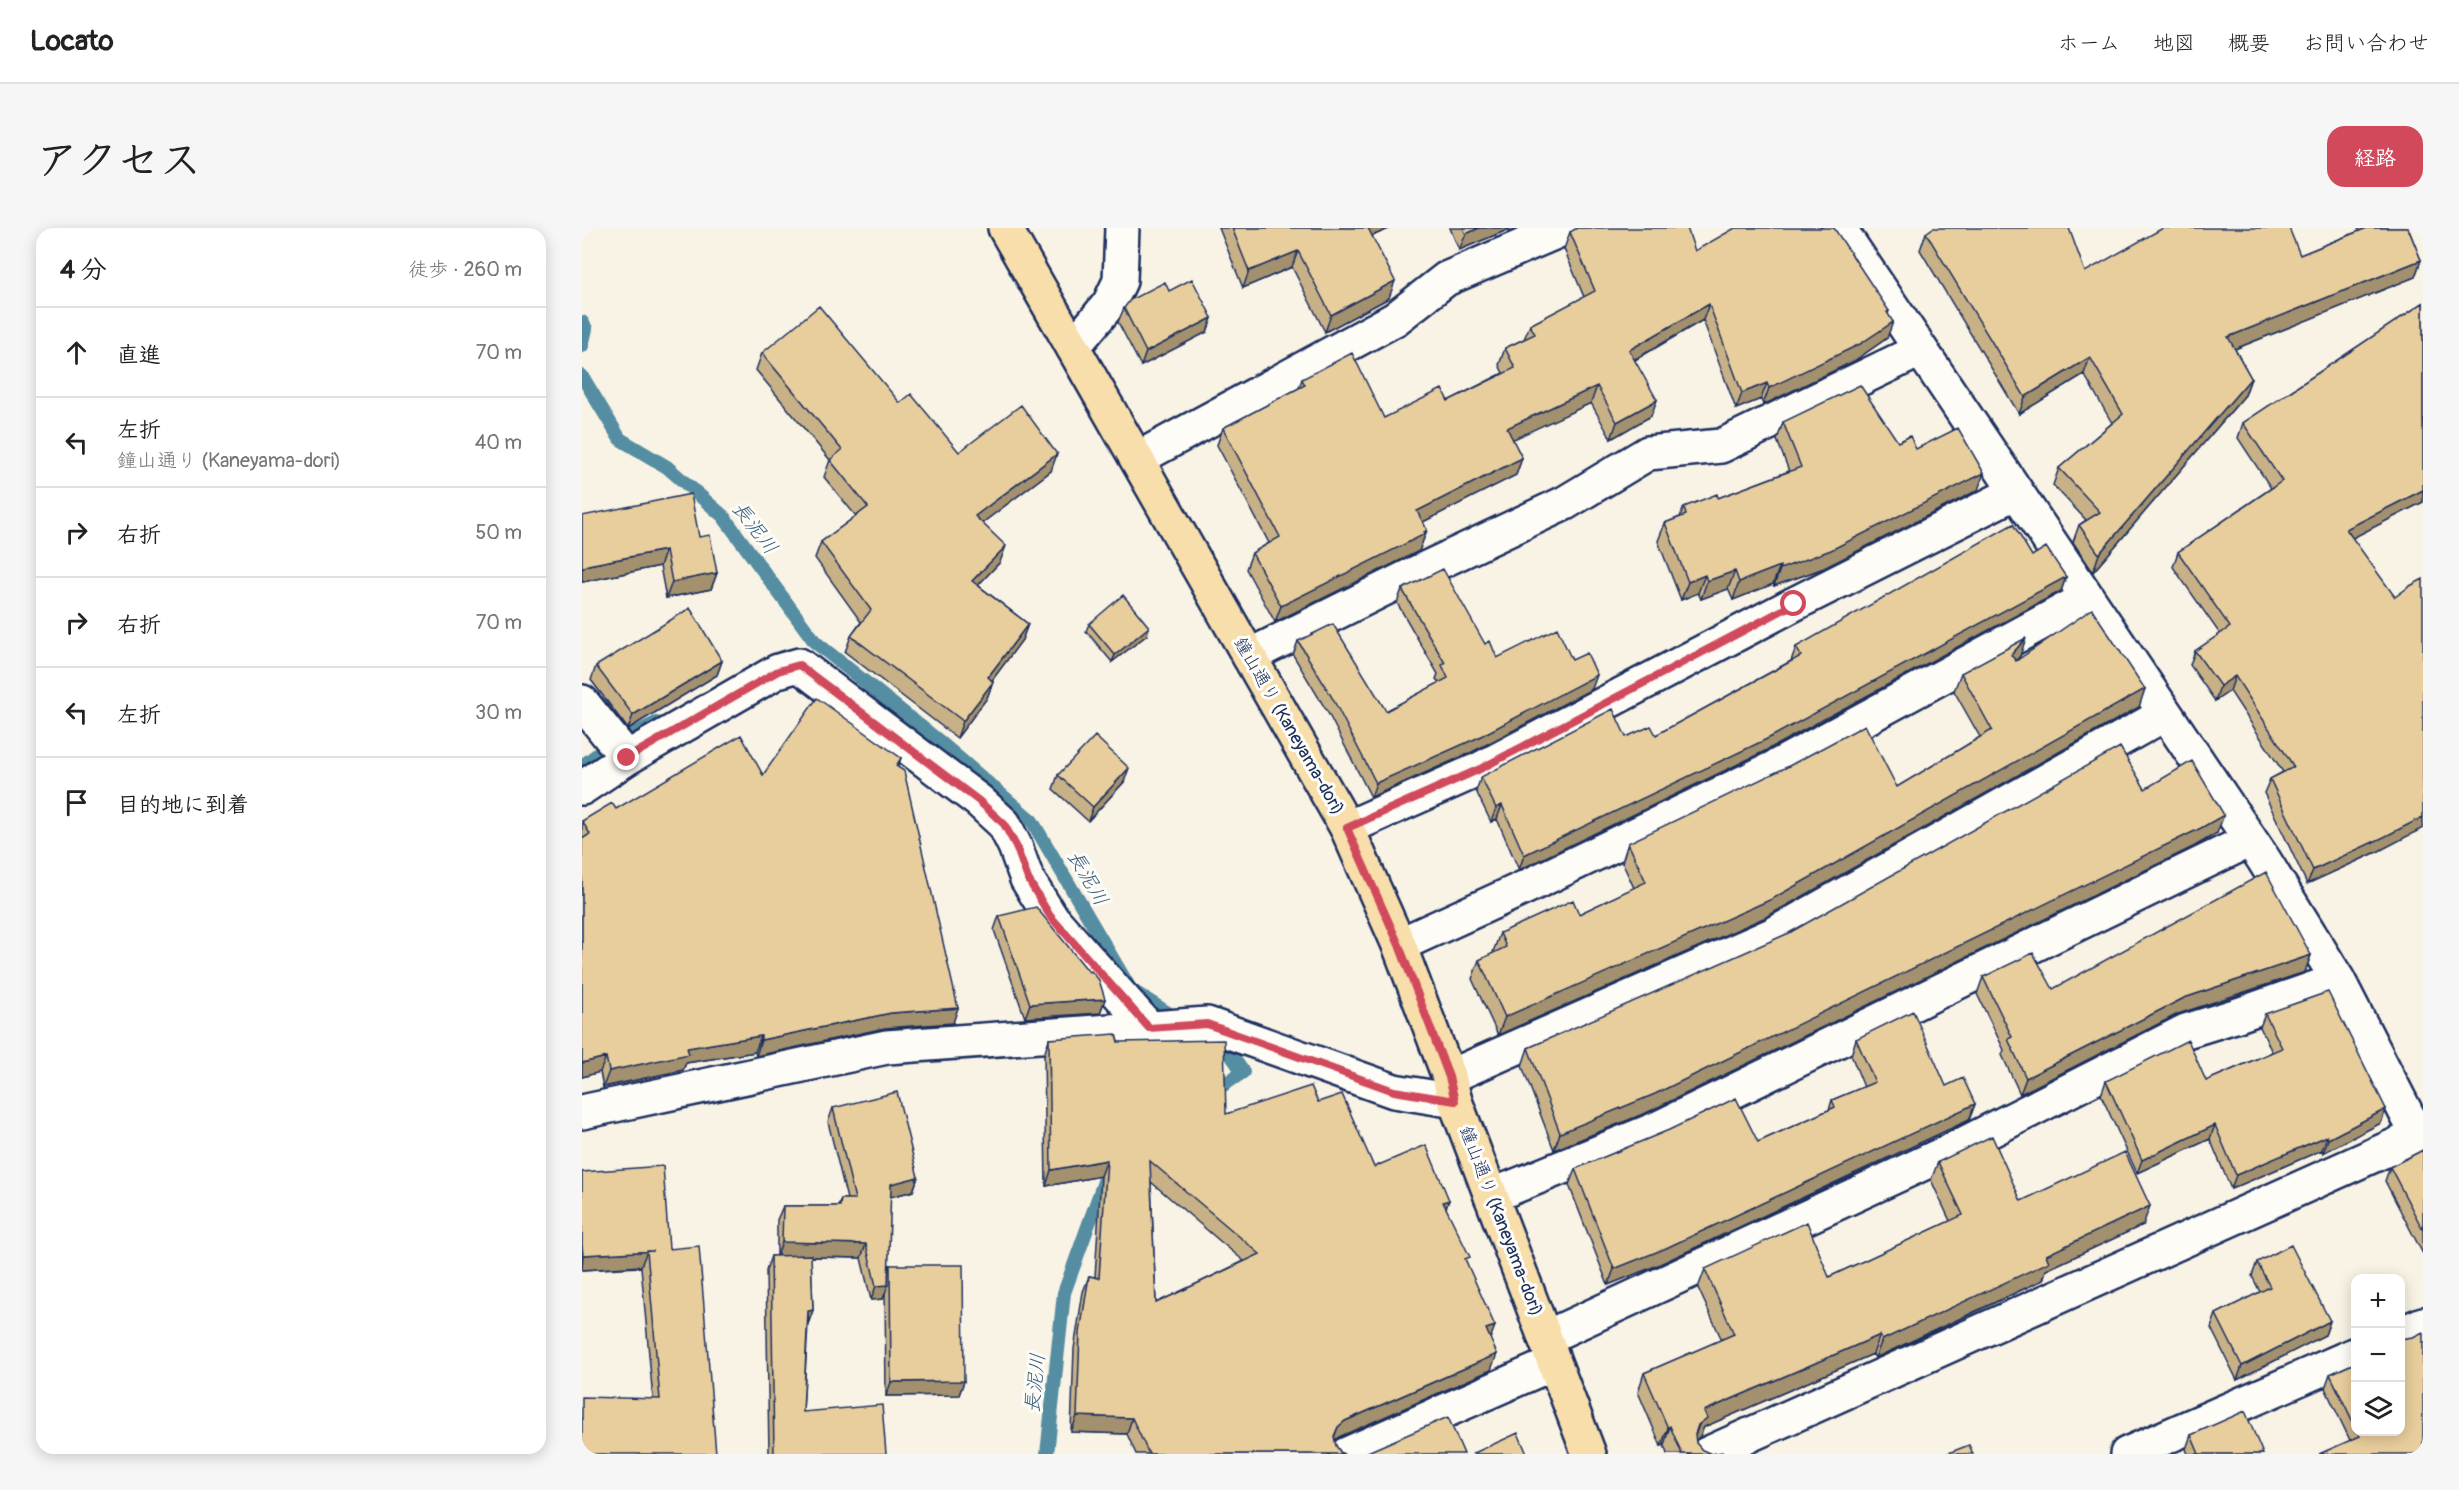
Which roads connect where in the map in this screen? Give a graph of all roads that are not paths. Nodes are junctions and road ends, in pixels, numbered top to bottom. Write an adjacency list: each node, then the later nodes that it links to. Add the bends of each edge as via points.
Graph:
1 (1005, 228): 5 (main road, 鐘山通り (Kaneyama-dori))
2 (1122, 228): 5 (street, via 1120,281 1109,304)
3 (1564, 228): 7 (street, via 1446,279 1395,319)
4 (1839, 228): 6 (street)
5 (1073, 347): 7 (main road, 鐘山通り (Kaneyama-dori))
6 (1920, 350): 8 (street); 10 (street, via 1721,446 1648,453 1565,503)
7 (1137, 459): 10 (main road, 鐘山通り (Kaneyama-dori))
8 (2016, 492): 9 (street); 15 (street, via 1480,769)
9 (2087, 598): 12 (street); 17 (street, via 1772,769)
10 (1249, 656): 15 (main road, 鐘山通り (Kaneyama-dori))
11 (582, 702): 13 (street)
12 (2165, 714): 16 (street); 20 (street, via 1774,934)
13 (627, 758): 14 (street); 19 (street, via 778,671 799,665 1004,824 1028,879 1050,916)
14 (582, 788)
15 (1347, 828): 17 (main road, 鐘山通り (Kaneyama-dori))
16 (2250, 840): 18 (street); 23 (street, via 1656,1129)
17 (1399, 945): 20 (main road, 鐘山通り (Kaneyama-dori))
18 (2338, 980): 22 (street); 26 (street, via 2186,1031)
19 (1149, 1028): 20 (street, via 1207,1024 1394,1091); 21 (street, via 887,1047)
20 (1452, 1089): 23 (main road, 鐘山通り (Kaneyama-dori))
21 (582, 1112)
22 (2421, 1138): 30 (street)
23 (1491, 1196): 26 (main road, 鐘山通り (Kaneyama-dori))
24 (2423, 1324): 25 (street)
25 (2405, 1332)
26 (1550, 1350): 28 (street); 29 (main road, 鐘山通り (Kaneyama-dori))
27 (2351, 1356): 31 (street)
28 (1347, 1454)
29 (1589, 1454)
30 (1707, 1454)
31 (2127, 1454)

